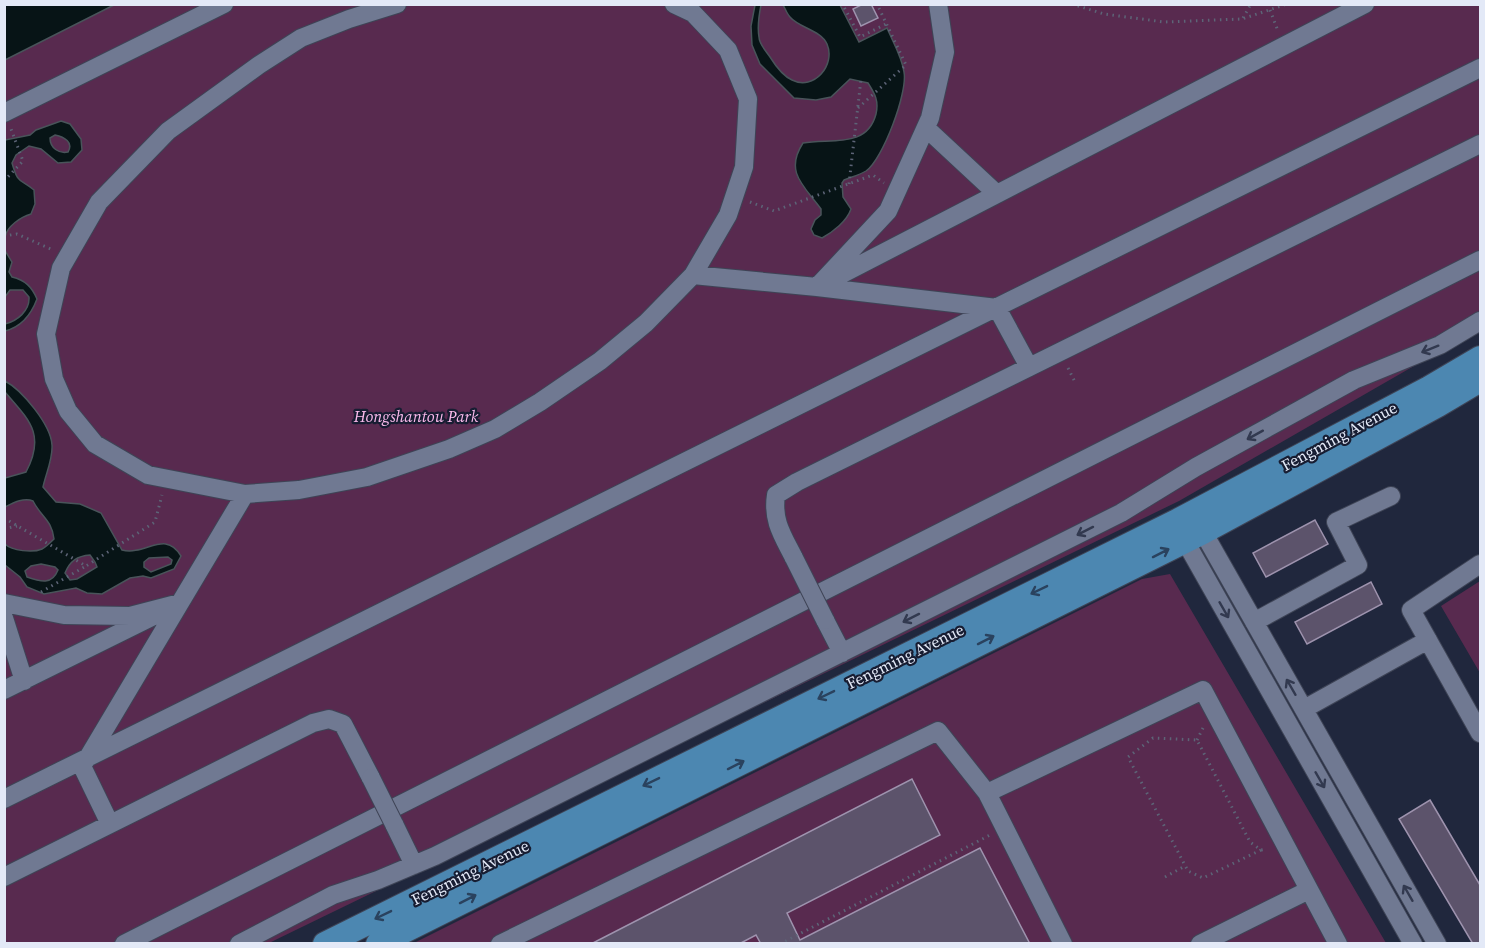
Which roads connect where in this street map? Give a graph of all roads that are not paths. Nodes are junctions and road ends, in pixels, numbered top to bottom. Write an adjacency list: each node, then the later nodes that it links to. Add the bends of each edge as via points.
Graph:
1 (224, 4): 7 (street)
2 (397, 4): 19 (street, via 301,38 168,132 99,202 61,268 46,334 54,379 68,411 95,444 148,475)
3 (674, 4): 12 (street, via 693,13 728,51 748,99 744,167 728,215)
4 (939, 4): 8 (street, via 945,52)
5 (1365, 4): 10 (street)
6 (1480, 68): 14 (street)
7 (5, 113)
8 (926, 128): 10 (street); 13 (street, via 888,211)
9 (1480, 144): 17 (street)
10 (997, 194): 13 (street)
11 (1480, 260): 40 (street)
12 (693, 276): 13 (street); 19 (street, via 600,361 495,429 367,477 299,490)
13 (817, 287): 14 (street)
14 (997, 308): 17 (street); 33 (street)
15 (1480, 321): 28 (street, one-way to 28, via 1440,345 1354,380 1120,513)
16 (1480, 358): 21 (main road, Fengming Avenue)
17 (1029, 367): 28 (street, bridge, via 776,495 777,524)
18 (1480, 380): 21 (main road, Fengming Avenue, via 1438,405)
19 (245, 494): 23 (street)
20 (1391, 496): 26 (street, via 1336,522 1358,565)
21 (1189, 527): 26 (street); 42 (main road, Fengming Avenue, one-way to 42); 43 (main road, Fengming Avenue, one-way to 21); 48 (street, one-way to 48)
22 (1480, 564): 27 (street, via 1411,610)
23 (180, 603): 24 (street, via 130,616 64,615); 29 (street); 33 (street)
24 (12, 604)
25 (4, 618): 29 (street)
26 (1254, 622): 31 (street, one-way to 26)
27 (1428, 640): 31 (street); 32 (street)
28 (842, 652): 37 (street)
29 (24, 681): 30 (street)
30 (4, 690)
31 (1304, 709): 49 (street, one-way to 31)
32 (1480, 733)
33 (84, 760): 35 (street); 36 (street)
34 (987, 793): 39 (street, via 1203,690); 44 (street, via 938,731); 45 (street)
35 (4, 800)
36 (110, 824): 37 (street, bridge, via 328,719 343,724); 38 (street)
37 (414, 865): 41 (street, via 333,895)
38 (4, 877)
39 (1310, 890): 46 (street); 47 (street)
40 (124, 944)
41 (239, 944)
42 (325, 944)
43 (378, 944)
44 (500, 944)
45 (1063, 944)
46 (1200, 944)
47 (1338, 944)
48 (1413, 944)
49 (1437, 944)

